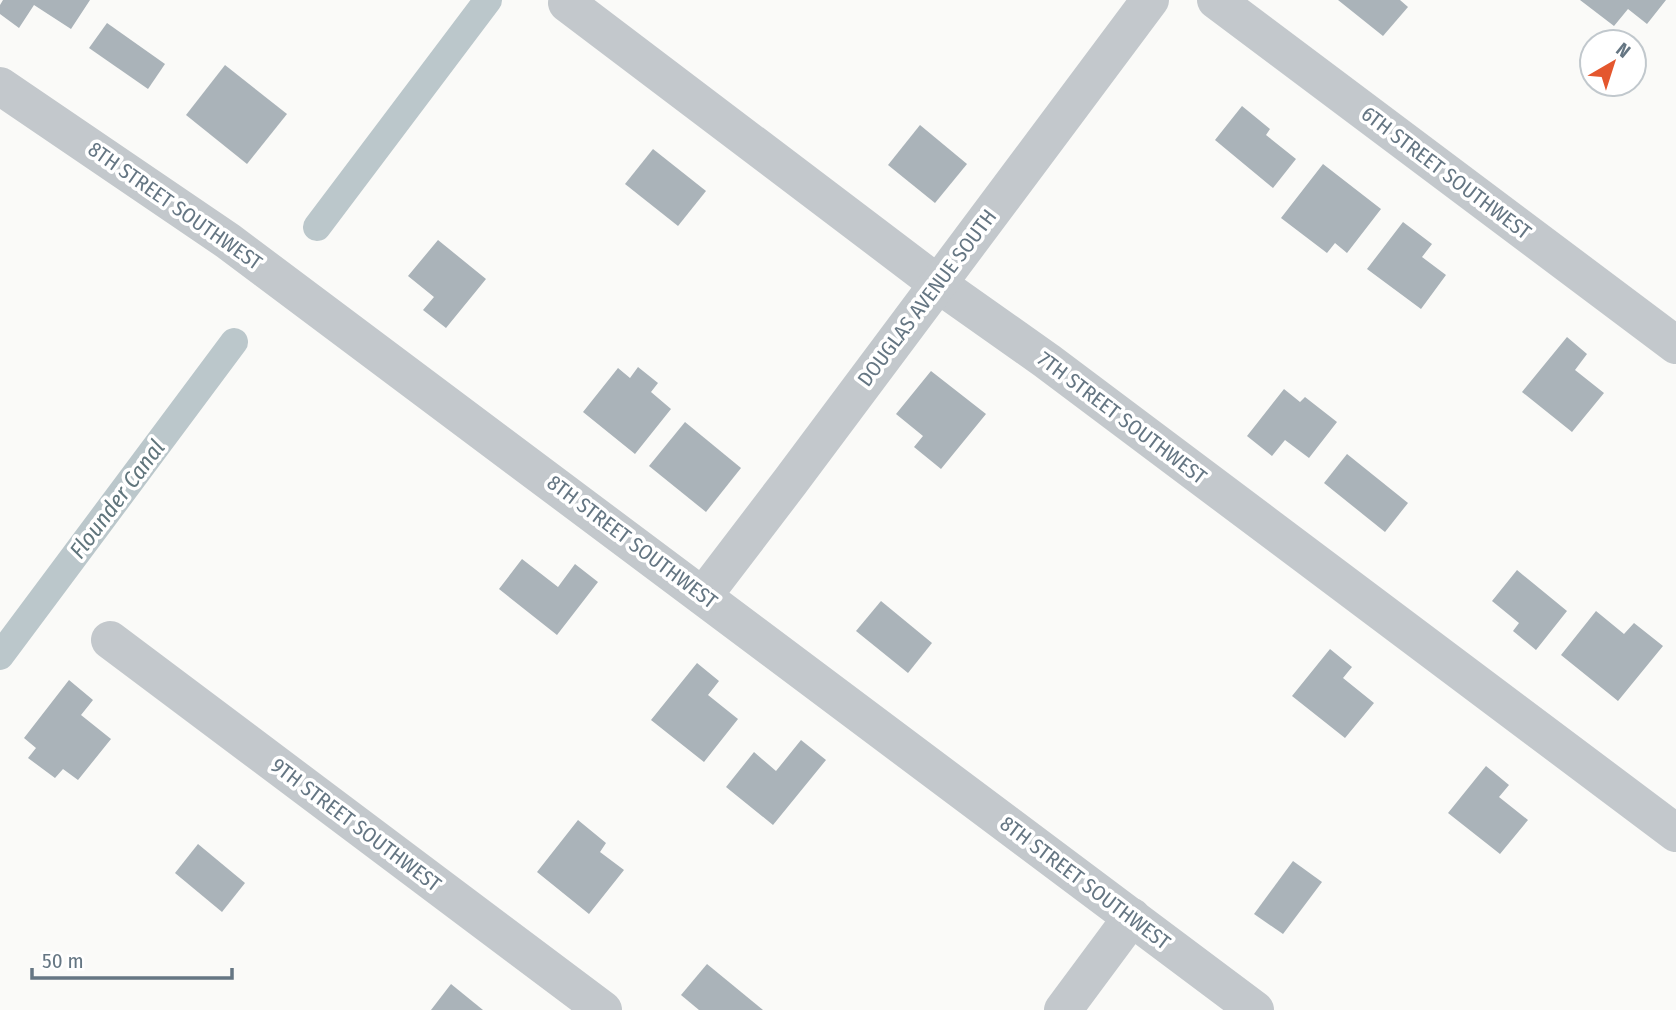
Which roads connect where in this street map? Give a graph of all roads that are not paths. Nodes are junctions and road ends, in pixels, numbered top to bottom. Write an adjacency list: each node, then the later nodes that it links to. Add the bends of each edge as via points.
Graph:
1 (1150, 0): 5 (street, DOUGLAS AVENUE SOUTH)
2 (1216, 0): 6 (street, 6TH STREET SOUTHWEST)
3 (567, 3): 5 (street, 7TH STREET SOUTHWEST)
4 (0, 86): 7 (street, 8TH STREET SOUTHWEST, via 228,241)
5 (938, 284): 7 (street, DOUGLAS AVENUE SOUTH); 9 (street, 7TH STREET SOUTHWEST)
6 (1676, 345)
7 (703, 596): 10 (street, 8TH STREET SOUTHWEST)
8 (110, 640): 11 (street, 9TH STREET SOUTHWEST)
9 (1676, 833)
10 (1132, 917): 12 (street); 13 (street, 8TH STREET SOUTHWEST)
11 (603, 1010)
12 (1063, 1010)
13 (1255, 1010)

